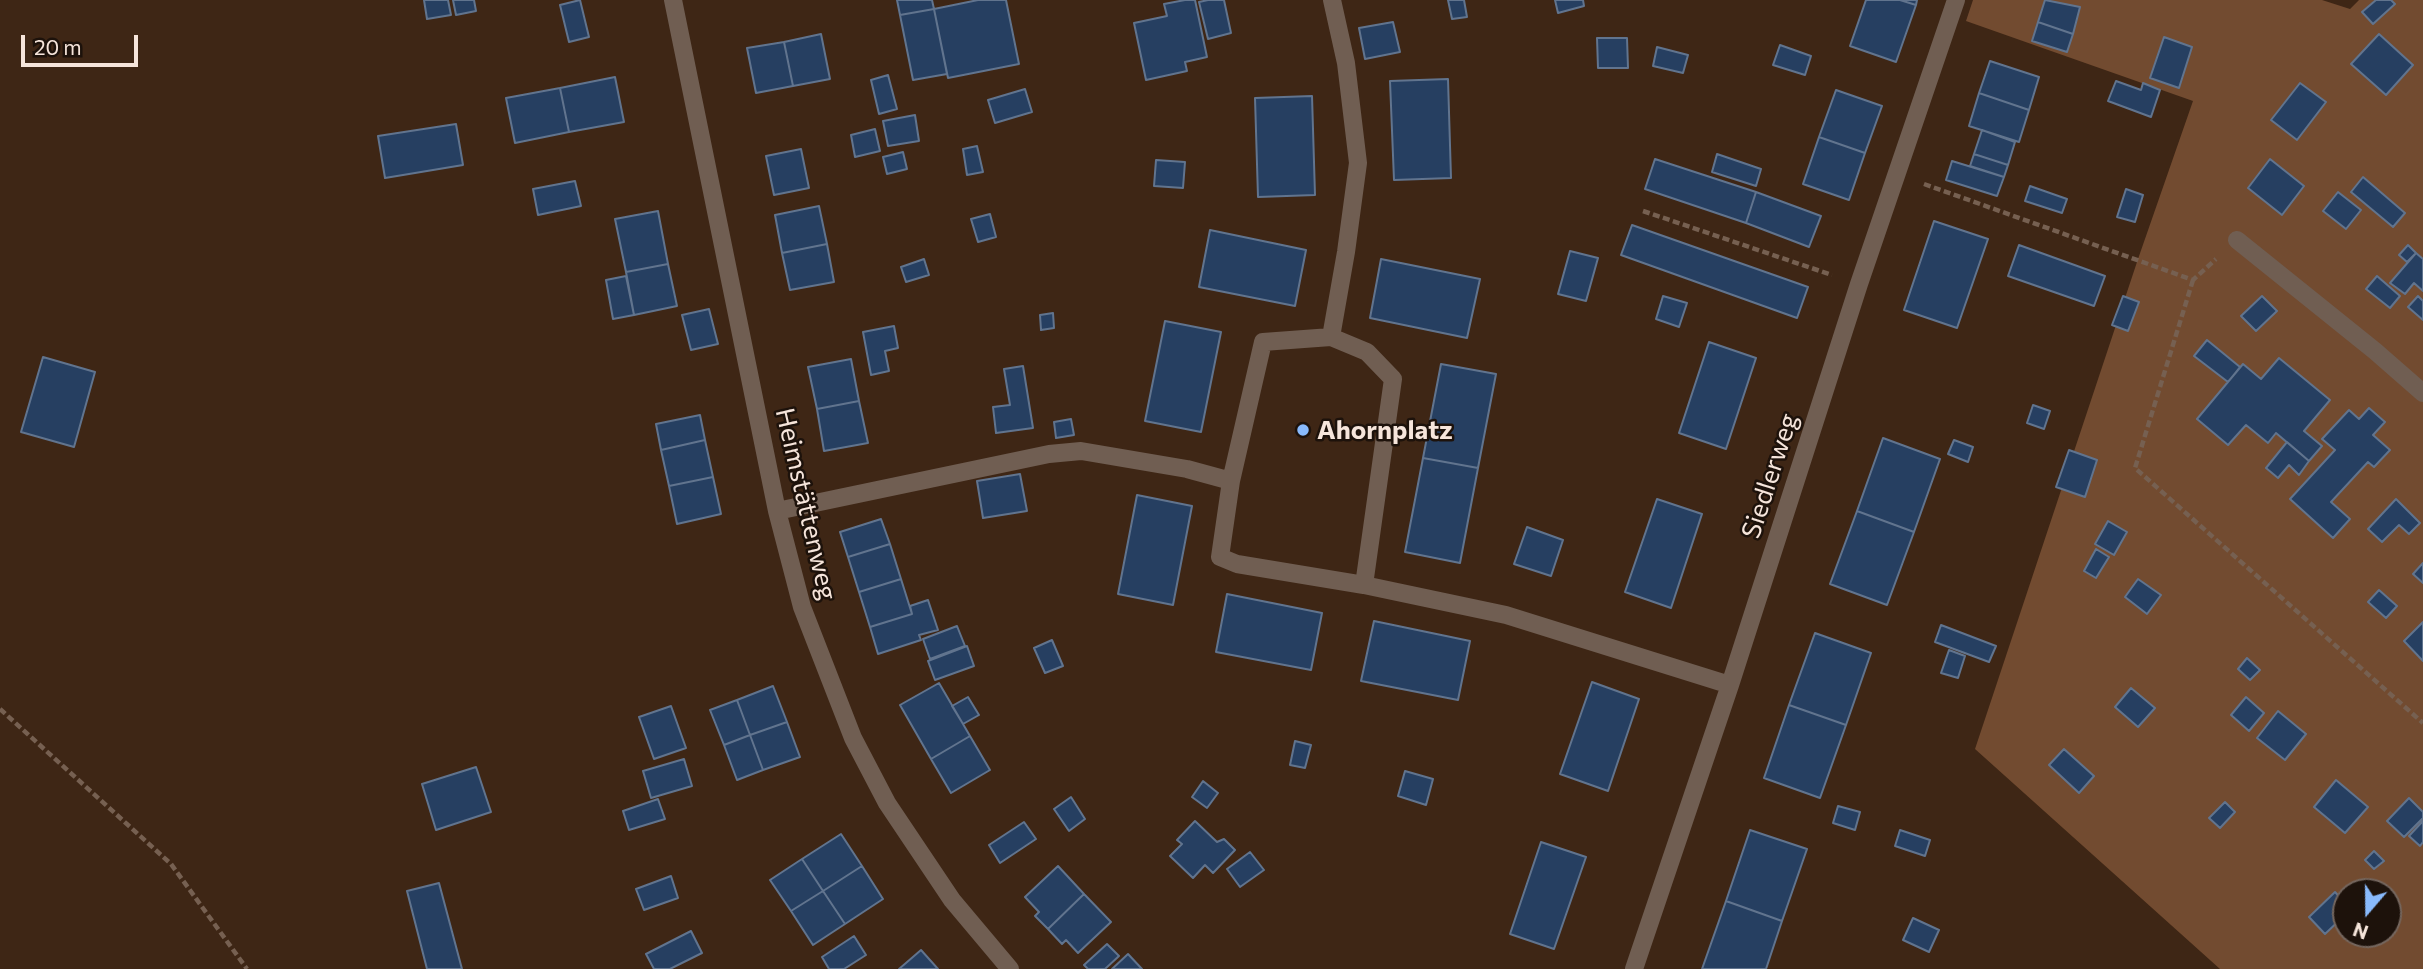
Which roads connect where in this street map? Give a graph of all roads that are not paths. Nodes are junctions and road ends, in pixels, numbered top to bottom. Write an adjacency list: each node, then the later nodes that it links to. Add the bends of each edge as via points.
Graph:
1 (673, 0): 8 (street, Heimstättenweg)
2 (1332, 0): 5 (street, via 1346,63 1358,163)
3 (1956, 0): 10 (street, Siedlerweg)
4 (2237, 240): 6 (street)
5 (1331, 337): 7 (street, via 1263,342); 9 (street, via 1367,352 1393,379)
6 (2423, 393)
7 (1231, 481): 8 (street, via 1081,452 1049,454); 9 (street, via 1220,557 1237,564)
8 (777, 511): 11 (street, Heimstättenweg, via 802,607 853,738 887,803 951,900)
9 (1364, 586): 10 (street, via 1506,615)
10 (1730, 685): 12 (street, Siedlerweg)
11 (1010, 969)
12 (1634, 969)

